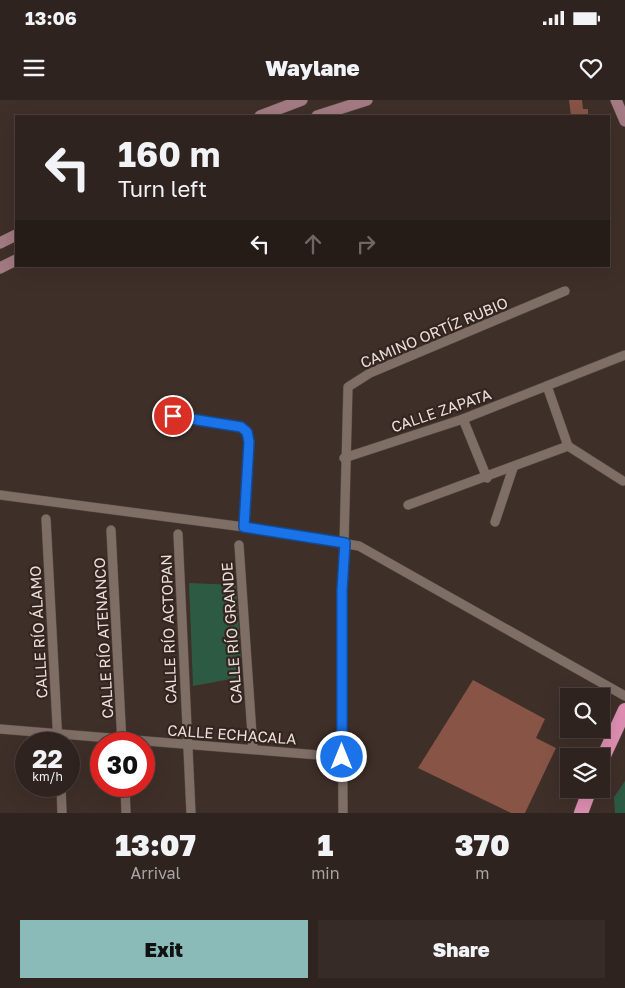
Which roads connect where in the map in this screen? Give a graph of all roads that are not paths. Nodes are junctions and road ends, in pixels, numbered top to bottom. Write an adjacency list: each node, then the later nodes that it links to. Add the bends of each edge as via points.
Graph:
1 (302, 100): 4 (main road)
2 (367, 100): 5 (main road)
3 (616, 100): 6 (main road)
4 (263, 115)
5 (320, 115)
6 (625, 121)
7 (15, 236): 8 (main road)
8 (0, 243)
9 (15, 260): 10 (main road)
10 (0, 268)
11 (565, 292): 17 (street, CAMINO ORTÍZ RUBIO, via 356,380 348,388)
12 (625, 355): 13 (street, CALLE ZAPATA)
13 (547, 386): 15 (street, CALLE ZAPATA); 16 (street)
14 (173, 416): 25 (street, via 241,427 247,432)
15 (463, 419): 17 (street, CALLE ZAPATA); 19 (street)
16 (568, 446): 18 (street); 20 (street)
17 (344, 458): 28 (street, CAMINO ORTÍZ RUBIO)
18 (513, 468): 19 (street); 24 (street)
19 (487, 478): 22 (street)
20 (623, 481)
21 (0, 495): 25 (street)
22 (408, 505)
23 (46, 519): 34 (street, CALLE RÍO ÁLAMO)
24 (495, 522)
25 (244, 527): 28 (street)
26 (111, 530): 35 (street, CALLE RÍO ATENANCO)
27 (178, 534): 37 (street, CALLE RÍO ACTOPAN)
28 (345, 543): 30 (street, via 374,553); 40 (street, CAMINO ORTÍZ RUBIO)
29 (239, 545): 39 (street, CALLE RÍO GRANDE)
30 (625, 696)
31 (625, 710): 38 (highway)
32 (0, 729): 33 (street, CALLE ECHACALA)
33 (17, 732)
34 (58, 732)
35 (121, 732)
36 (155, 744): 37 (street, CALLE ECHACALA)
37 (187, 745): 39 (street, CALLE ECHACALA); 46 (street, CALLE RÍO ACTOPAN)
38 (607, 748)
39 (253, 749): 40 (street, CALLE ECHACALA)
40 (342, 757): 47 (street, CAMINO ORTÍZ RUBIO)
41 (61, 797): 44 (street)
42 (125, 797): 45 (street)
43 (587, 798): 48 (highway)
44 (62, 813)
45 (126, 813)
46 (191, 813)
47 (343, 813)
48 (581, 813)

